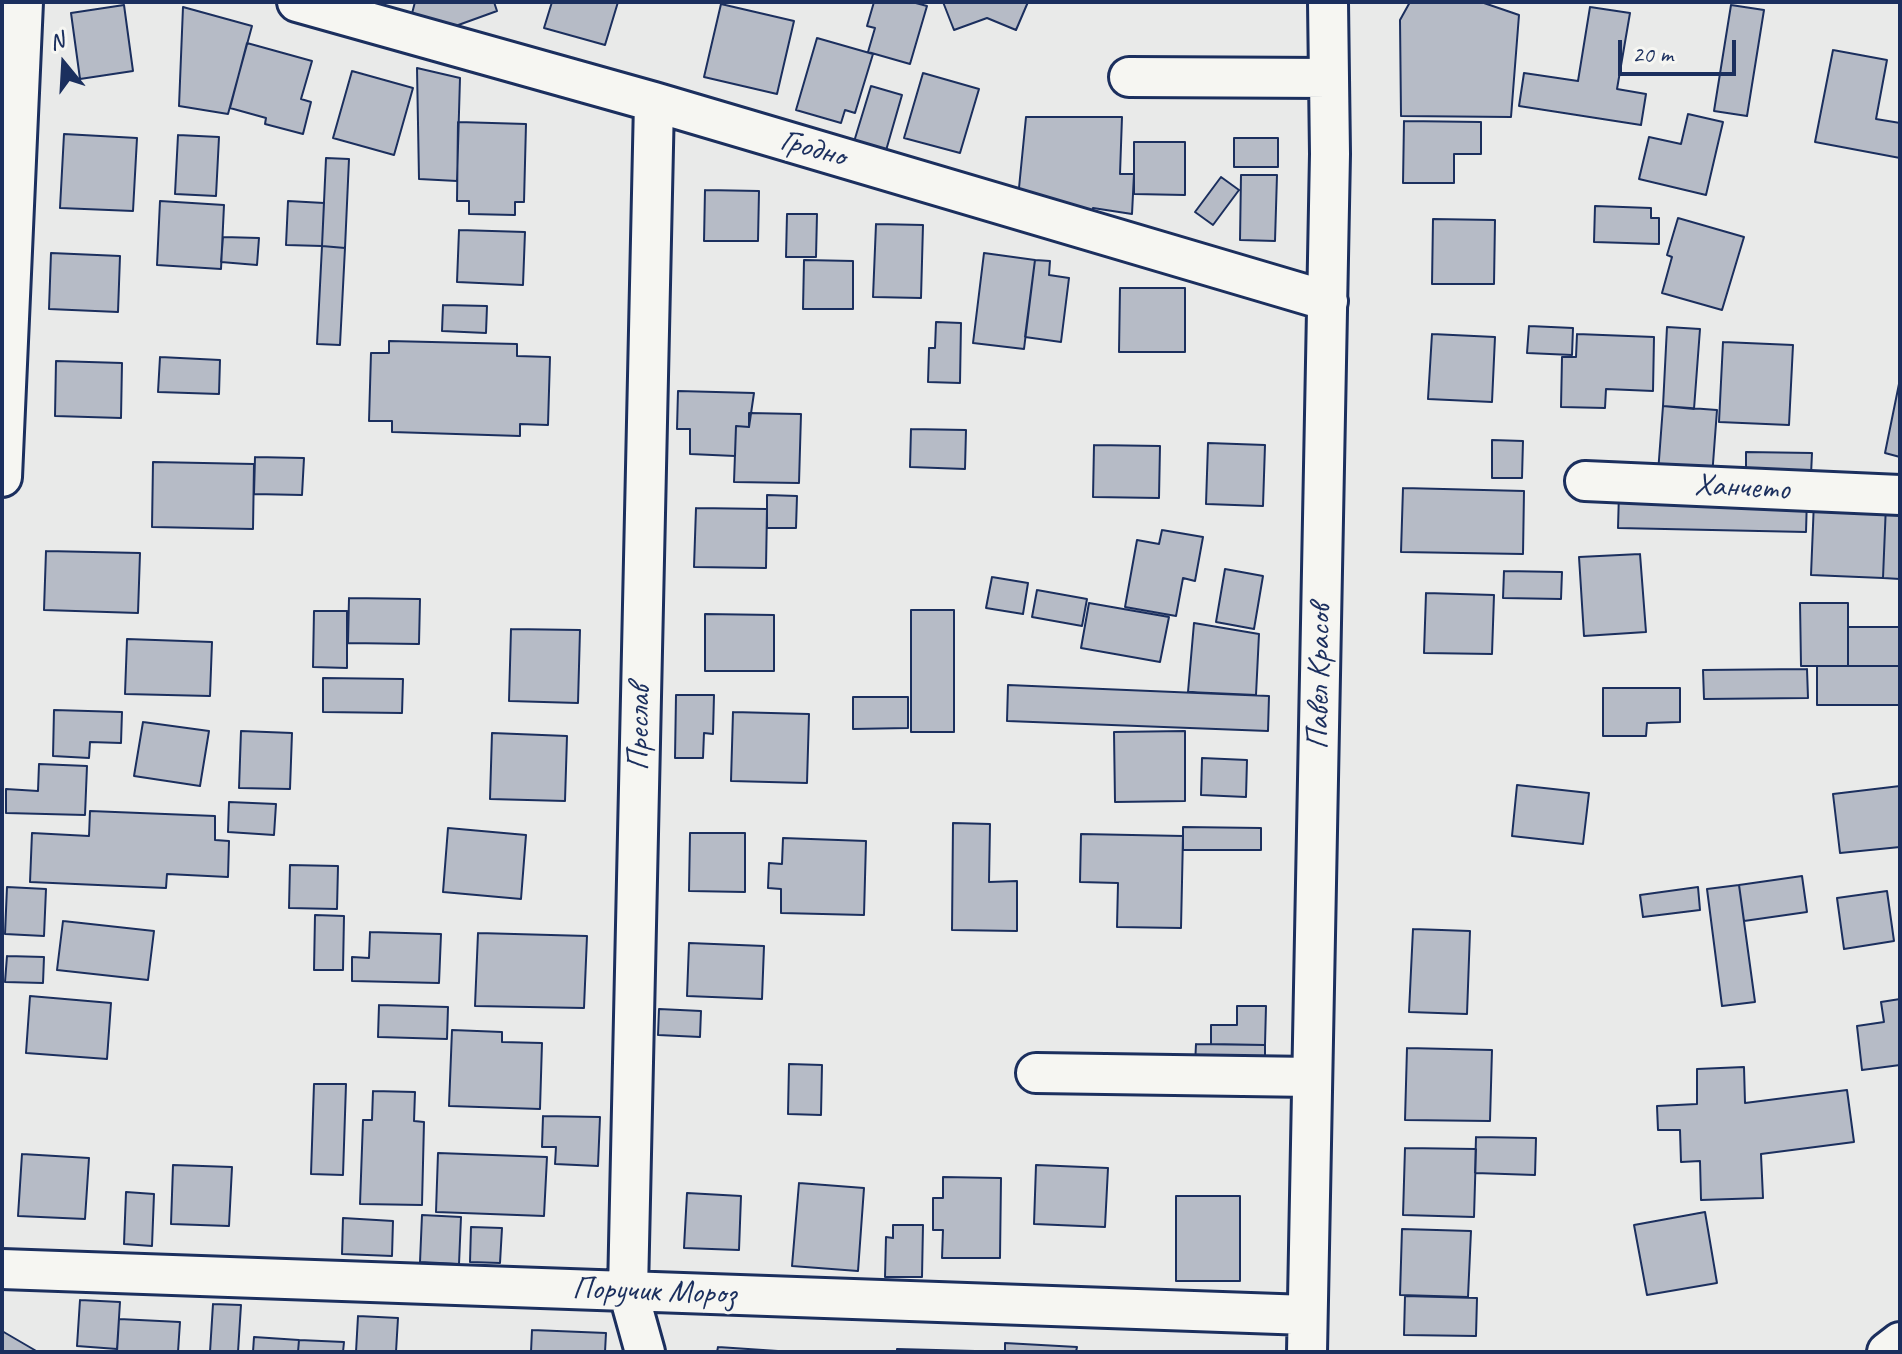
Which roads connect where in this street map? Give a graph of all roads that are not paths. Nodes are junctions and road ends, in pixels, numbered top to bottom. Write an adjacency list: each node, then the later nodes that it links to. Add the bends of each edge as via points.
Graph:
1 (23, 2): 8 (street)
2 (297, 2): 6 (street, Гродно)
3 (1328, 2): 5 (street, Павел Красов)
4 (1129, 77): 5 (street)
5 (1329, 78): 7 (street, Павел Красов)
6 (654, 102): 7 (street, Гродно); 15 (street, Преслав)
7 (1328, 301): 13 (street, Павел Красов)
8 (2, 461): 9 (street)
9 (2, 477)
10 (1585, 481): 11 (street, Ханчето)
11 (1900, 495)
12 (1036, 1073): 13 (street)
13 (1312, 1077): 16 (street, Павел Красов)
14 (2, 1269): 15 (street, Поручик Мороз)
15 (628, 1291): 16 (street, Поручик Мороз); 18 (street, Преслав)
16 (1307, 1334)
17 (1900, 1342): 19 (street)
18 (645, 1352)
19 (1887, 1352)

